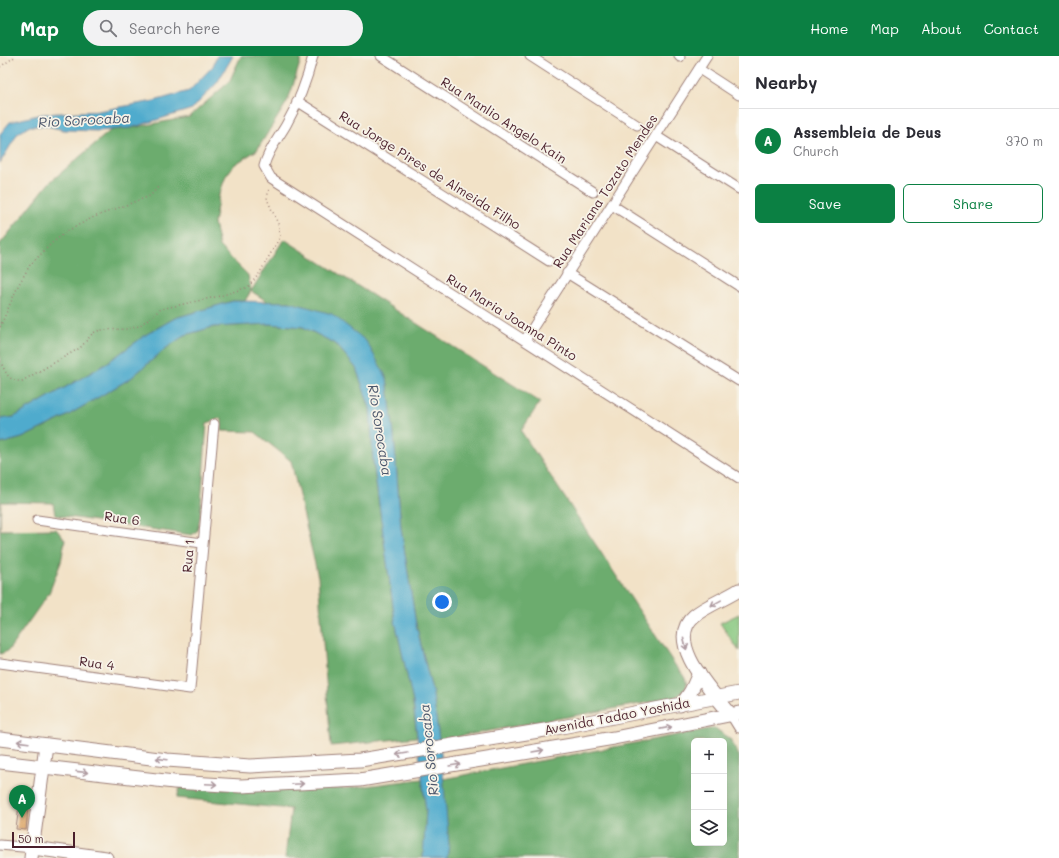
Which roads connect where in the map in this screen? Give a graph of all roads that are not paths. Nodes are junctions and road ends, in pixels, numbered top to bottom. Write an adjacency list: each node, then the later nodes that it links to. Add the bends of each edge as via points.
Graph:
1 (313, 56): 7 (street, via 307,80)
2 (381, 56): 11 (street, Rua Manlio Angelo Kain)
3 (530, 56): 8 (street)
4 (707, 56): 5 (street, Rua Mariana Tozato Mendes)
5 (699, 69): 6 (street); 9 (street, Rua Mariana Tozato Mendes)
6 (739, 95)
7 (297, 101): 13 (street, Rua Jorge Pires de Almeida Filho); 16 (street, Rua Maria Joanna Pinto, via 286,125 267,155 264,166 271,178)
8 (636, 124)
9 (656, 136): 10 (street); 12 (street, Rua Mariana Tozato Mendes)
10 (739, 189)
11 (593, 192)
12 (612, 205): 14 (street, Rua Mariana Tozato Mendes); 15 (street)
13 (550, 261)
14 (567, 273): 16 (street, Rua Mariana Tozato Mendes); 17 (street)
15 (739, 286)
16 (525, 340): 19 (street, Rua Maria Joanna Pinto)
17 (739, 381)
18 (214, 424): 21 (street, Rua 1)
19 (739, 478)
20 (37, 520): 21 (street, Rua 6)
21 (202, 543): 25 (street, Rua 1)
22 (739, 590): 24 (main road, one-way to 24, via 694,616 685,627 685,647)
23 (0, 663): 25 (street, Rua 4)
24 (699, 672): 27 (main road); 28 (main road, via 687,699)
25 (190, 689)
26 (739, 693): 27 (main road, Avenida Tadao Yoshida)
27 (716, 697): 28 (main road, Avenida Tadao Yoshida); 29 (main road)
28 (680, 705): 32 (main road, Avenida Tadao Yoshida, one-way to 32, via 496,739 360,760 256,766 168,760)
29 (735, 714): 30 (street); 34 (main road, Avenida Tadao Yoshida, one-way to 29, via 174,782 259,786 360,780 614,738)
30 (739, 728)
31 (0, 739): 32 (main road, Avenida Tadao Yoshida, one-way to 31)
32 (46, 745): 34 (main road)
33 (0, 762): 34 (main road, Avenida Tadao Yoshida)
34 (43, 767): 36 (main road)
35 (0, 846): 36 (street)
36 (32, 853): 37 (main road)
37 (109, 858)

